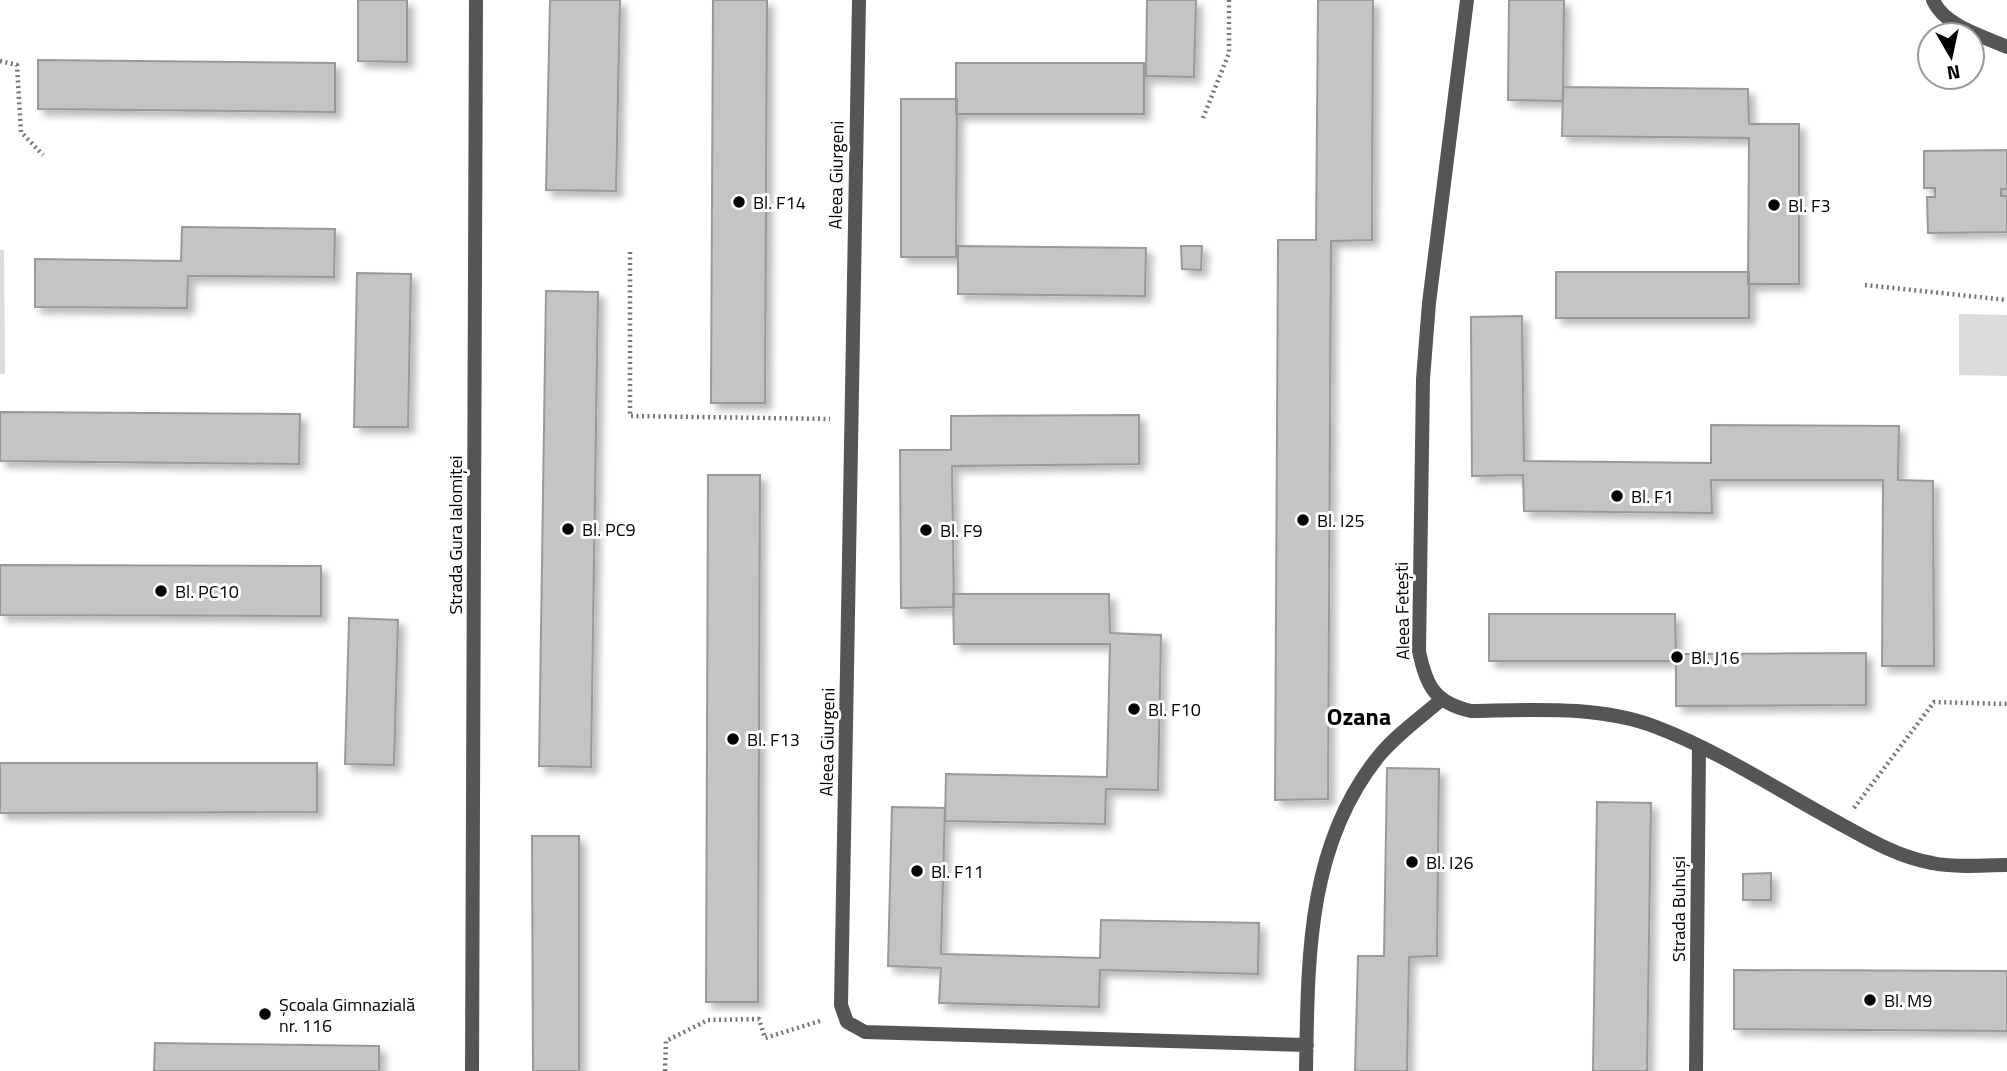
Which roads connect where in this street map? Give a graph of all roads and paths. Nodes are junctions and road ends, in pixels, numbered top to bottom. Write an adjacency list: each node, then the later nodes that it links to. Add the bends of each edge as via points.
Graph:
1 (476, 0): 21 (street, Strada Gura Ialomiței)
2 (859, 0): 13 (street, Aleea Giurgeni)
3 (1228, 0): 8 (path, via 1228,53)
4 (1466, 0): 14 (street, Aleea Fetești, via 1423,379 1419,651 1430,686)
5 (1933, 0): 6 (street, via 1958,24)
6 (2007, 47)
7 (0, 61): 9 (path, via 17,65 21,132)
8 (1203, 118)
9 (43, 155)
10 (630, 252): 13 (path, via 630,416)
11 (1866, 285): 12 (path)
12 (2007, 300)
13 (852, 419): 19 (street, Aleea Giurgeni)
14 (1441, 700): 16 (street, via 1471,711 1614,716 1655,726); 20 (street, via 1380,755 1337,822 1315,900 1308,962)
15 (2007, 704): 17 (path, via 1934,702)
16 (1699, 746): 17 (street); 24 (street, Strada Buhuși)
17 (1842, 825): 18 (street, via 1905,856 1934,864)
18 (2007, 865)
19 (844, 1013): 20 (street, via 848,1022 865,1032); 22 (path, via 765,1038 758,1019 708,1020 666,1041)
20 (1307, 1045): 23 (street)
21 (472, 1071)
22 (665, 1071)
23 (1306, 1071)
24 (1696, 1071)

